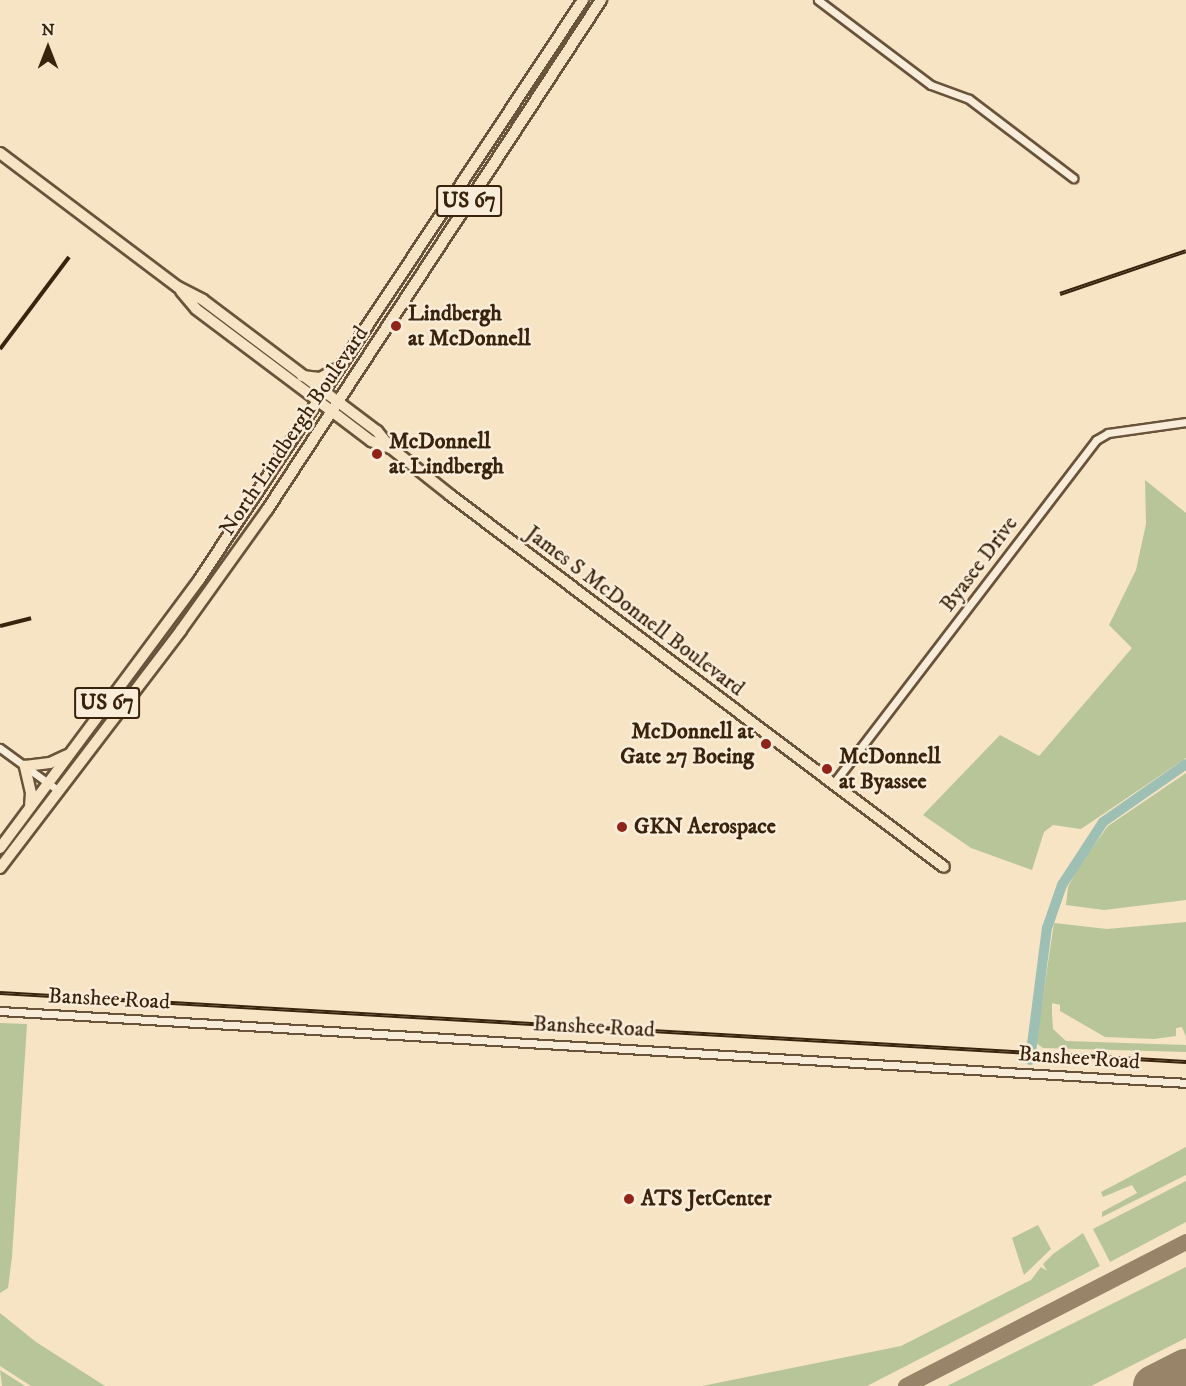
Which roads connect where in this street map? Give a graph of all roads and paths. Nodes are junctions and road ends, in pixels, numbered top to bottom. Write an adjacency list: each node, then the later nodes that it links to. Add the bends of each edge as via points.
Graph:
1 (583, 0): 7 (main road, North Lindbergh Boulevard / US 67)
2 (601, 0): 10 (main road, North Lindbergh Boulevard / US 67)
3 (818, 0): 5 (street, via 931,85 969,99)
4 (0, 153): 6 (main road, James S McDonnell Boulevard)
5 (1073, 178)
6 (178, 287): 8 (main road, James S McDonnell Boulevard, via 203,300); 9 (main road, James S McDonnell Boulevard, via 196,309)
7 (339, 367): 8 (main road, via 320,378); 9 (main road, North Lindbergh Boulevard / US 67)
8 (303, 376): 9 (main road, James S McDonnell Boulevard)
9 (320, 395): 10 (main road, James S McDonnell Boulevard); 13 (main road, North Lindbergh Boulevard / US 67, via 199,580)
10 (335, 407): 16 (main road, James S McDonnell Boulevard, via 377,431 390,448); 17 (main road, North Lindbergh Boulevard / US 67, via 202,602)
11 (1186, 422): 16 (street, Byasee Drive, via 1108,433 1096,440)
12 (0, 748): 14 (street)
13 (68, 755): 14 (main road, via 50,763); 15 (main road, North Lindbergh Boulevard / US 67)
14 (25, 766): 15 (street); 18 (main road)
15 (48, 783): 17 (street); 18 (main road, North Lindbergh Boulevard / US 67)
16 (833, 784): 20 (main road, James S McDonnell Boulevard)
17 (59, 792): 21 (main road, North Lindbergh Boulevard / US 67)
18 (30, 807): 19 (main road, North Lindbergh Boulevard / US 67)
19 (0, 848)
20 (944, 867)
21 (0, 868)
22 (0, 1011): 23 (street, Banshee Road)
23 (1186, 1083)

